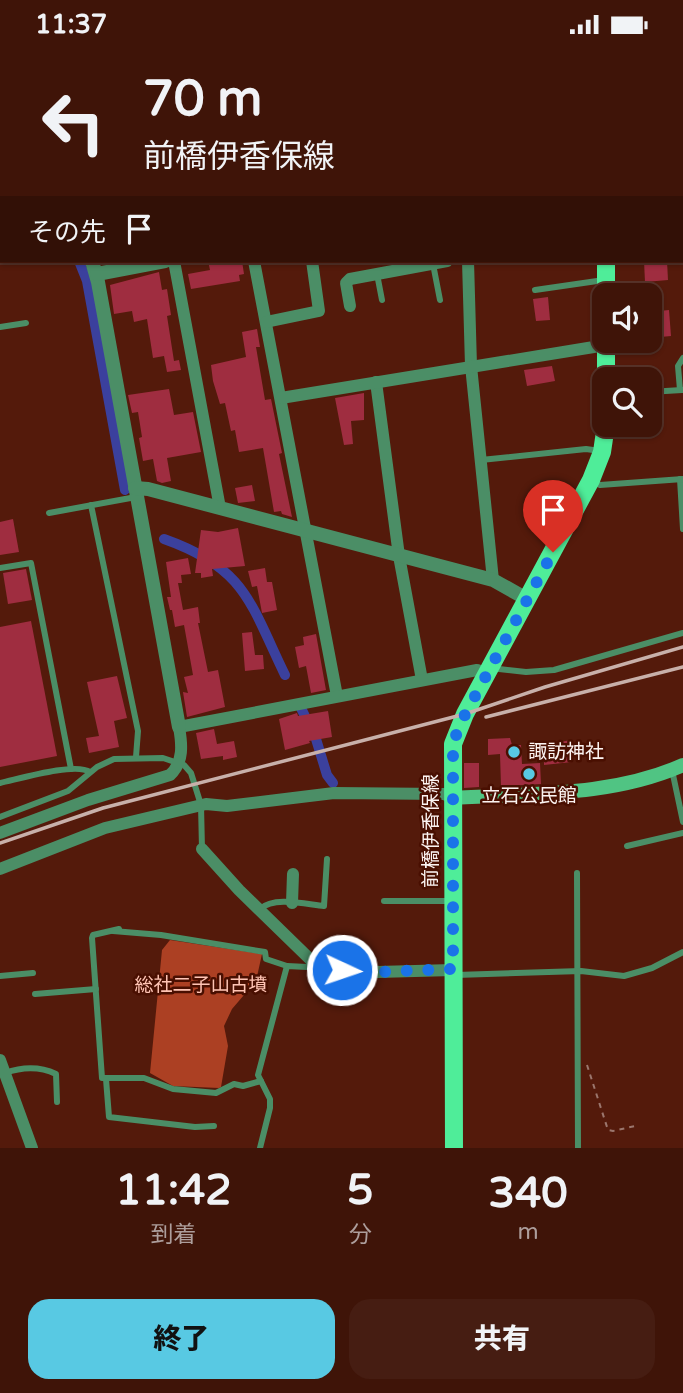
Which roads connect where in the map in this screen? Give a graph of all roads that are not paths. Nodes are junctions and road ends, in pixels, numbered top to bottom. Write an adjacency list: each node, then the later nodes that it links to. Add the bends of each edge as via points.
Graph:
1 (145, 263): 10 (street)
2 (174, 263): 35 (street)
3 (254, 263): 18 (street)
4 (312, 263): 18 (street, via 319,311)
5 (370, 263): 11 (street)
6 (438, 263): 9 (street)
7 (468, 263): 23 (street)
8 (606, 263): 12 (main road)
9 (433, 264): 11 (street); 16 (lane)
10 (94, 268): 33 (street)
11 (374, 275): 15 (lane); 17 (street, via 346,283)
12 (606, 283)
13 (592, 288): 14 (lane)
14 (536, 290)
15 (382, 300)
16 (440, 300)
17 (349, 306)
18 (266, 322): 27 (street)
19 (26, 323): 20 (lane)
20 (0, 327)
21 (592, 345): 23 (street)
22 (683, 358): 25 (lane, via 678,366)
23 (471, 366): 24 (street); 30 (street)
24 (376, 382): 27 (street); 39 (street)
25 (682, 390): 26 (lane)
26 (662, 391)
27 (281, 398): 38 (street)
28 (604, 437): 29 (main road, 前橋伊香保線)
29 (602, 452): 30 (lane, via 586,449); 32 (main road, 前橋伊香保線)
30 (481, 460): 41 (street)
31 (681, 479): 32 (lane, via 600,485); 37 (lane)
32 (591, 480): 42 (main road, 前橋伊香保線)
33 (136, 493): 34 (lane); 35 (street, via 148,489); 47 (street)
34 (91, 505): 36 (lane); 48 (lane, via 138,731)
35 (220, 507): 38 (street)
36 (49, 513)
37 (683, 529)
38 (306, 530): 39 (street); 46 (street)
39 (399, 556): 41 (street); 45 (street)
40 (0, 568): 51 (lane, via 32,563)
41 (493, 580): 42 (street)
42 (527, 600): 44 (main road, 前橋伊香保線)
43 (683, 633): 44 (lane, via 554,670)
44 (490, 670): 45 (street); 54 (main road, 前橋伊香保線, via 455,737)
45 (422, 680): 46 (street)
46 (337, 696): 47 (street)
47 (179, 727): 49 (street)
48 (136, 757): 49 (lane); 52 (lane, via 114,759)
49 (179, 764): 55 (lane, via 191,772); 58 (street, via 165,777)
50 (678, 768): 54 (main road, via 598,789); 57 (lane)
51 (71, 769): 52 (lane); 53 (lane)
52 (89, 772): 56 (lane, via 68,791)
53 (0, 783)
54 (452, 797): 55 (street, via 344,792); 67 (main road, 前橋伊香保線)
55 (201, 805): 61 (lane); 63 (street, via 105,828)
56 (0, 817)
57 (683, 823)
58 (0, 833)
59 (683, 833): 60 (lane)
60 (627, 846)
61 (202, 849): 69 (street)
62 (327, 859): 68 (lane, via 324,906)
63 (0, 869)
64 (576, 873): 73 (lane)
65 (293, 874): 68 (street)
66 (384, 901): 67 (lane)
67 (453, 901): 74 (main road, 前橋伊香保線)
68 (292, 903): 69 (lane, via 265,904)
69 (259, 909): 71 (street)
70 (683, 952): 73 (lane, via 624,976)
71 (311, 962): 72 (lane, via 307,967); 74 (street, via 342,970)
72 (287, 966): 77 (lane, via 266,959 265,952 116,930 92,938); 82 (lane, via 258,1075)
73 (577, 971): 74 (lane); 88 (lane)
74 (453, 972): 87 (main road, 前橋伊香保線)
75 (33, 973): 76 (lane)
76 (0, 976)
77 (96, 989): 78 (lane); 81 (lane, via 101,1076)
78 (35, 994)
79 (0, 1060): 80 (street)
80 (5, 1073): 83 (lane, via 37,1068 56,1074); 85 (street)
81 (106, 1079): 82 (lane, via 144,1078 173,1089 216,1093 234,1084); 84 (lane, via 111,1118)
82 (261, 1081): 86 (lane, via 270,1099)
83 (57, 1102)
84 (214, 1126)
85 (32, 1148)
86 (260, 1148)
87 (454, 1148)
88 (578, 1148)

